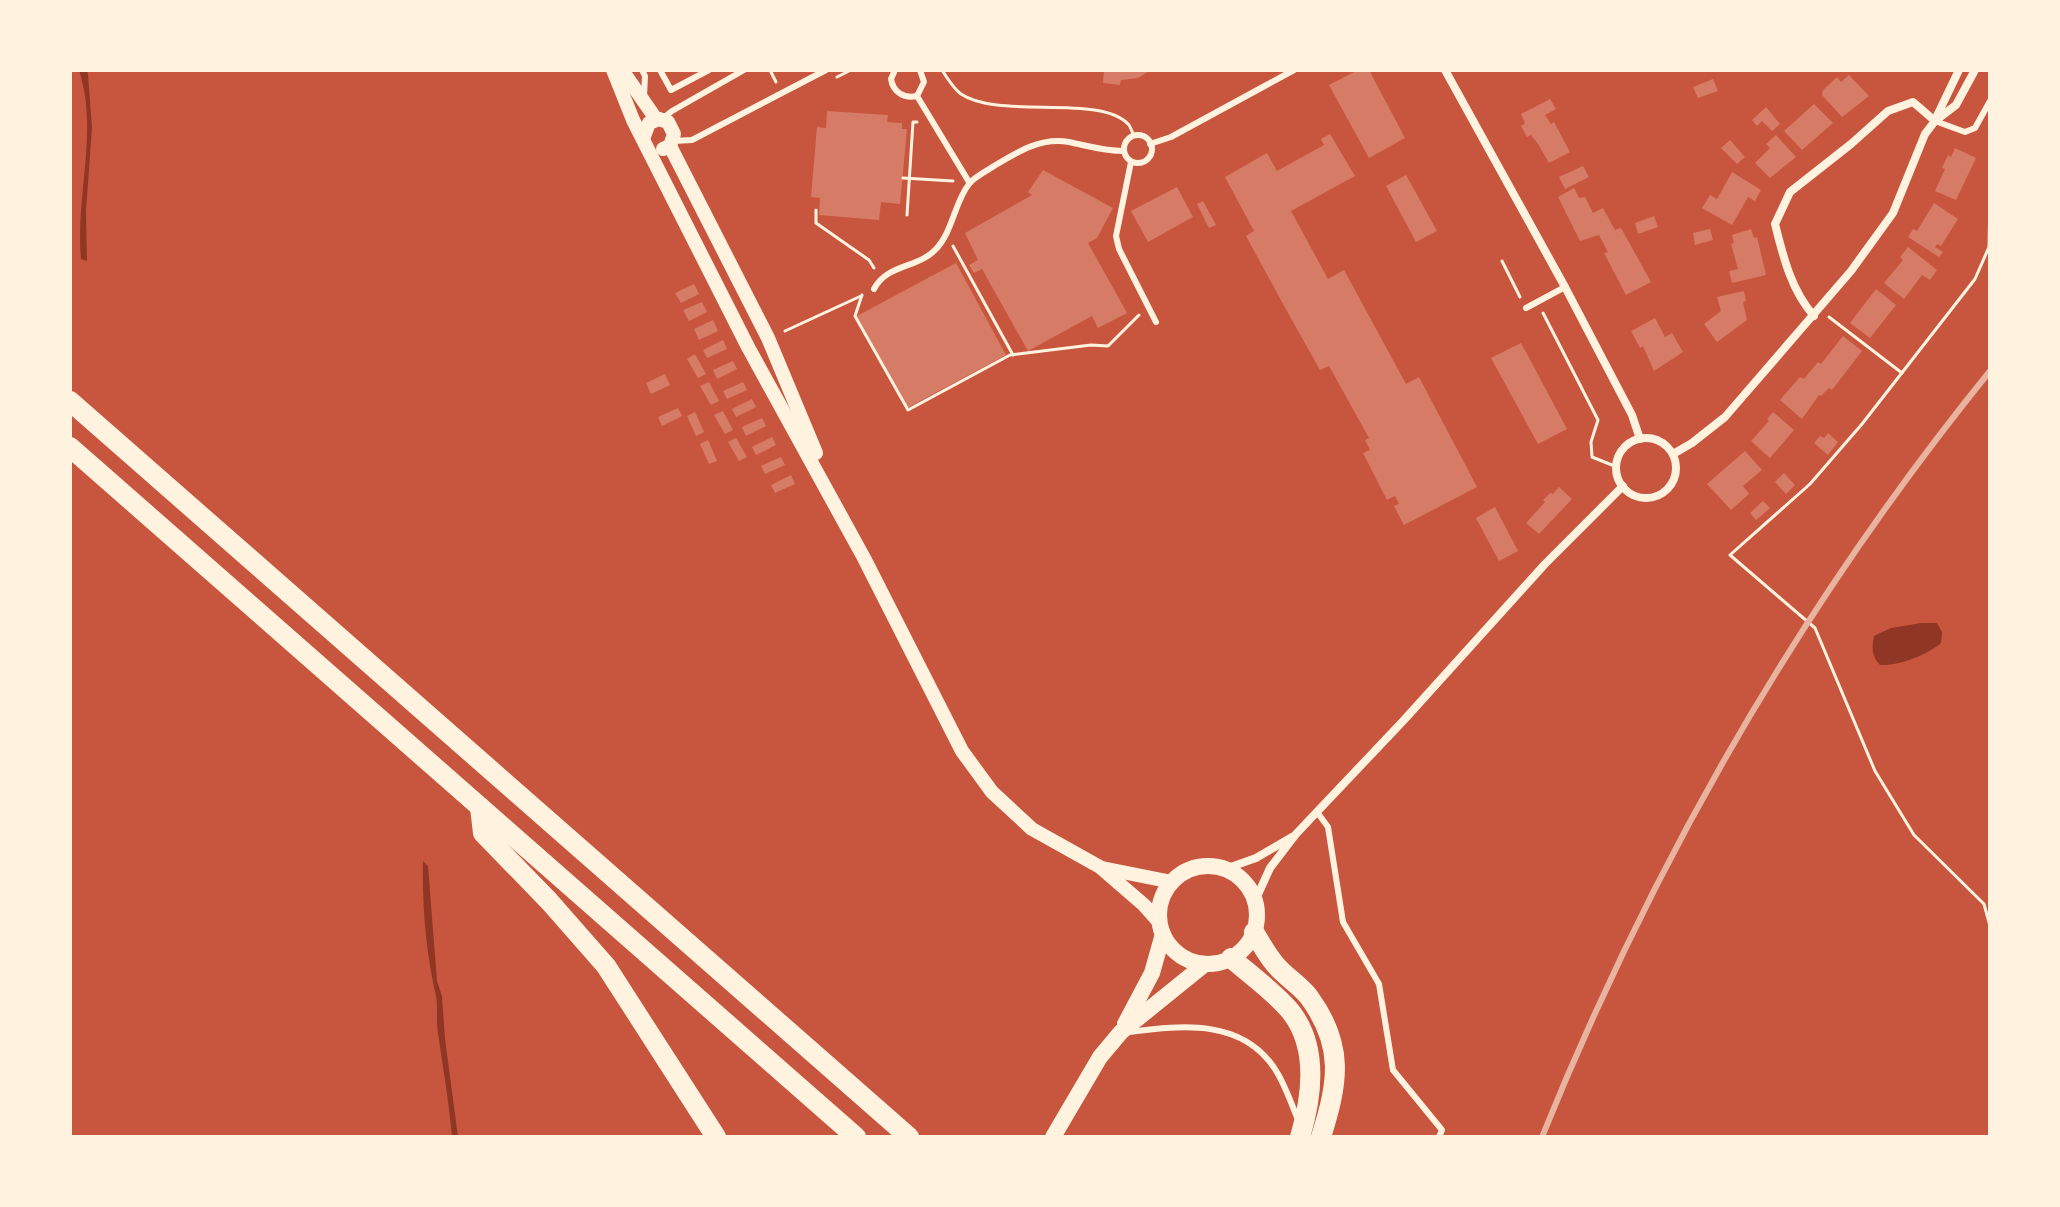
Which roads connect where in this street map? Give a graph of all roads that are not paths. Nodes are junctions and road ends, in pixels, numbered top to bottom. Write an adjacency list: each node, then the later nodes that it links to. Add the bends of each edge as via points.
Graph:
1 (613, 70): 19 (street)
2 (622, 70): 15 (street)
3 (642, 70): 15 (lane)
4 (660, 70): 5 (lane, via 671,90)
5 (709, 70)
6 (744, 70): 17 (lane)
7 (826, 70): 20 (lane, via 692,140)
8 (895, 70): 14 (lane, via 891,79 897,92)
9 (920, 70): 14 (lane, via 924,82)
10 (1294, 70): 21 (lane)
11 (1445, 70): 25 (street)
12 (1959, 70): 18 (street)
13 (1975, 70): 18 (street, via 1956,105)
14 (917, 96): 24 (lane)
15 (643, 99): 17 (street)
16 (1990, 101): 18 (lane, via 1975,128 1965,132)
17 (659, 119): 19 (street, via 649,123); 20 (street, via 673,127)
18 (1935, 121): 28 (street, via 1893,213); 28 (street, via 1913,102 1888,111 1790,192 1775,224 1796,288)
19 (644, 142): 20 (street, via 658,149); 35 (street)
20 (671, 143): 35 (street, via 768,338)
21 (1150, 144): 22 (lane, via 1134,136); 23 (lane, via 1145,161)
22 (1124, 151): 23 (lane); 24 (lane, via 1067,142 1034,144)
23 (1131, 162): 29 (lane, via 1116,236)
24 (969, 182): 26 (lane, via 934,252 880,278)
25 (1565, 287): 27 (lane); 31 (street)
26 (874, 289)
27 (1526, 308)
28 (1817, 312): 33 (street, via 1725,417)
29 (1156, 322)
30 (70, 401): 51 (highway)
31 (1640, 439): 33 (street, via 1656,439); 34 (street, via 1623,450 1617,467)
32 (70, 447): 36 (highway)
33 (1673, 454): 34 (street, via 1675,476 1661,494 1639,496)
34 (1623, 486): 37 (street)
35 (840, 513): 39 (street, via 949,728 978,774 1032,829)
36 (480, 807): 49 (highway, via 483,833 606,966); 50 (highway)
37 (1317, 812): 38 (street); 53 (lane, via 1328,827 1343,922 1379,984 1393,1070 1442,1130)
38 (1296, 834): 40 (street); 42 (street, via 1270,868)
39 (1100, 867): 41 (street); 43 (street, via 1144,905)
40 (1225, 869): 41 (main road, via 1194,868); 42 (main road, via 1243,882)
41 (1172, 882): 43 (main road, via 1161,901)
42 (1255, 901): 44 (main road)
43 (1161, 929): 46 (main road, via 1182,957); 47 (main road, via 1152,973)
44 (1254, 932): 45 (main road); 48 (highway, via 1274,964 1325,1021 1335,1055 1334,1096)
45 (1231, 958): 46 (main road); 48 (highway, via 1291,1011 1306,1042 1311,1068)
46 (1205, 964): 47 (main road)
47 (1121, 1032): 48 (lane, via 1175,1026 1242,1038 1278,1073); 52 (main road, via 1100,1057)
48 (1308, 1134)
49 (716, 1137)
50 (856, 1137)
51 (909, 1137)
52 (1053, 1137)
53 (1439, 1137)

